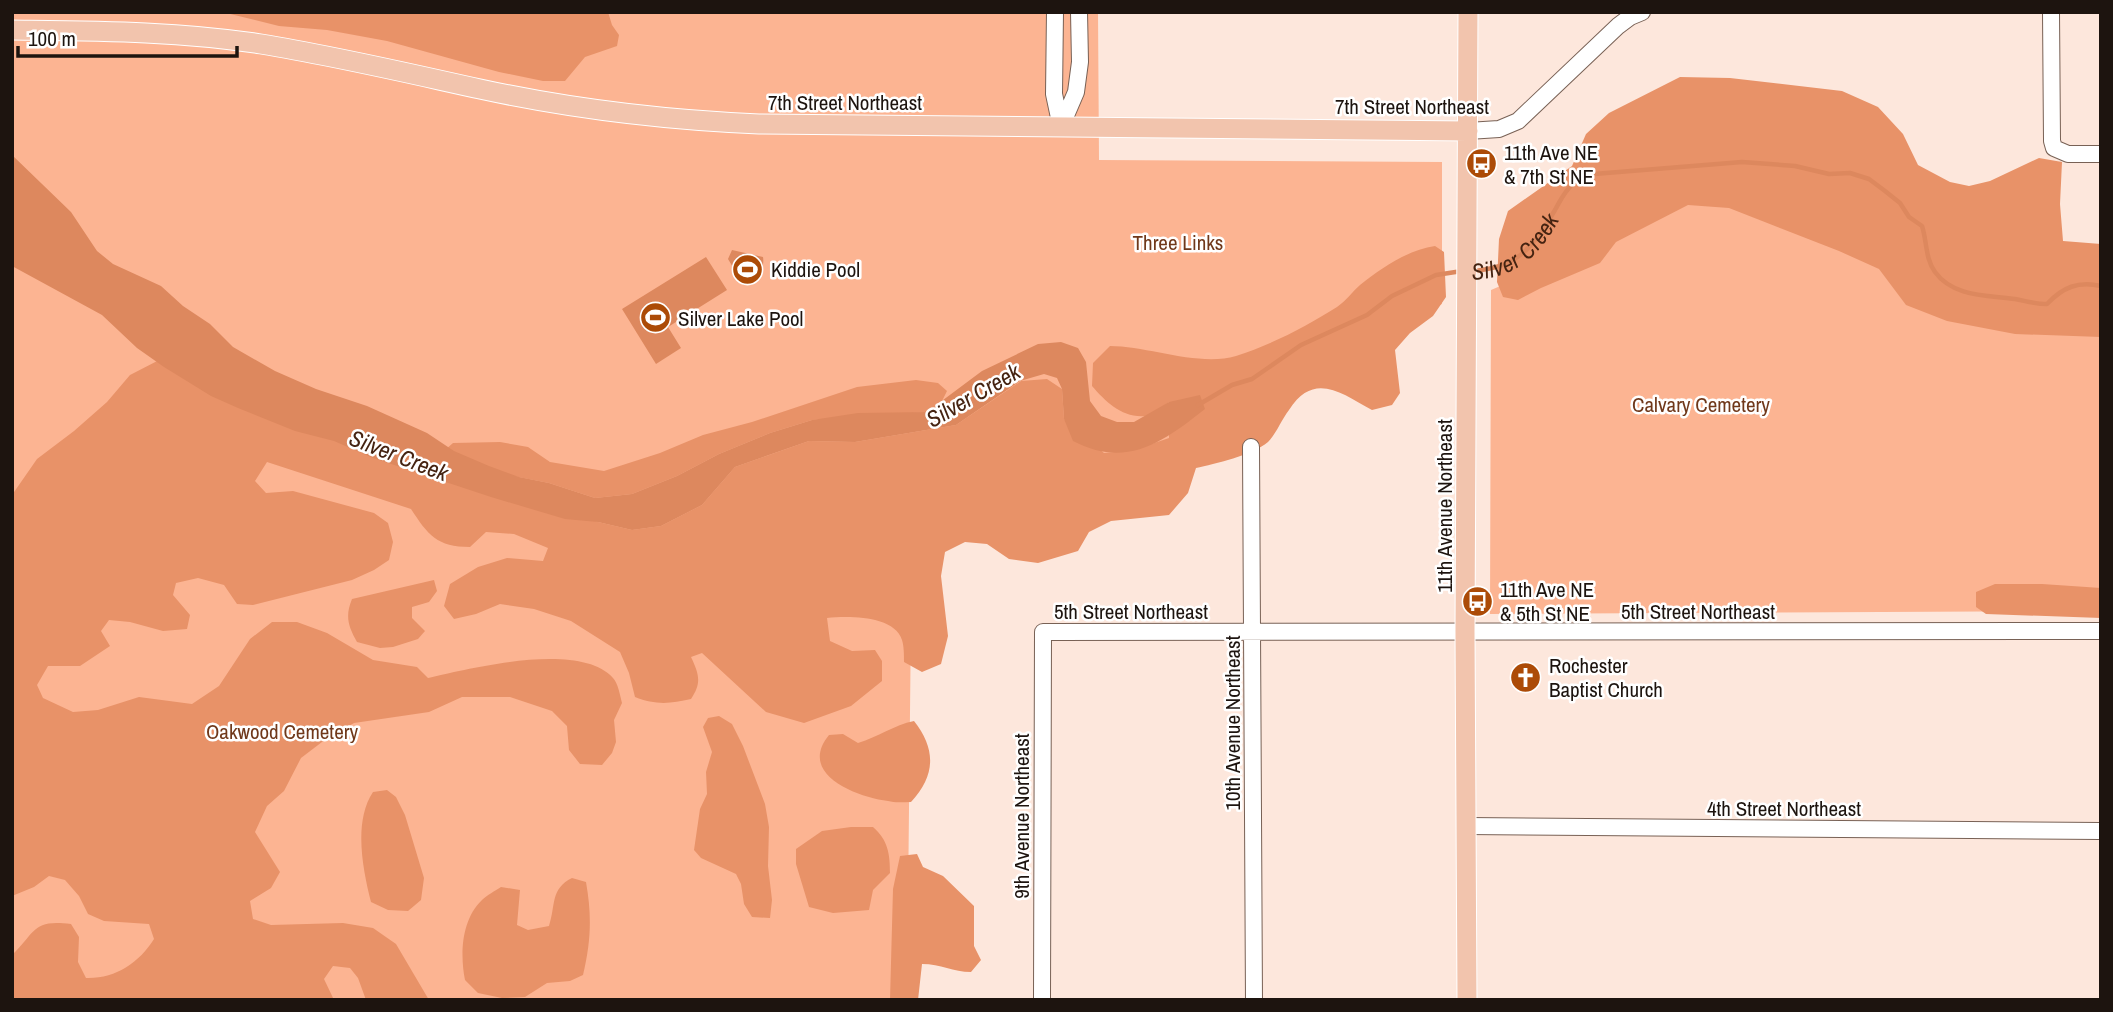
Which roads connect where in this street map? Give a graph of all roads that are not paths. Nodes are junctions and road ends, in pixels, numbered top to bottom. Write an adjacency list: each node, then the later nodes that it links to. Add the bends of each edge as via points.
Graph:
1 (1055, 12): 7 (street, via 1054,94)
2 (1079, 12): 7 (street, via 1076,92)
3 (1468, 12): 8 (main road, 11th Avenue Northeast)
4 (1642, 12): 8 (street, 7th Street Northeast, via 1618,26 1518,121 1499,129)
5 (2051, 12): 9 (street, via 2054,148 2068,154)
6 (12, 30): 7 (main road, 7th Street Northeast, via 161,34 258,44 507,94 666,119)
7 (1061, 127): 8 (main road, 7th Street Northeast)
8 (1468, 131): 14 (main road, 11th Avenue Northeast)
9 (2101, 154)
10 (1251, 447): 13 (street, 10th Avenue Northeast)
11 (2101, 631): 14 (street, 5th Street Northeast)
12 (1043, 632): 13 (street, 5th Street Northeast); 17 (street, 9th Avenue Northeast)
13 (1252, 632): 14 (street, 5th Street Northeast); 18 (street, 10th Avenue Northeast)
14 (1465, 632): 15 (main road, 11th Avenue Northeast)
15 (1466, 826): 16 (street, 4th Street Northeast); 19 (main road, 11th Avenue Northeast)
16 (2101, 831)
17 (1042, 1000)
18 (1254, 1000)
19 (1467, 1000)

